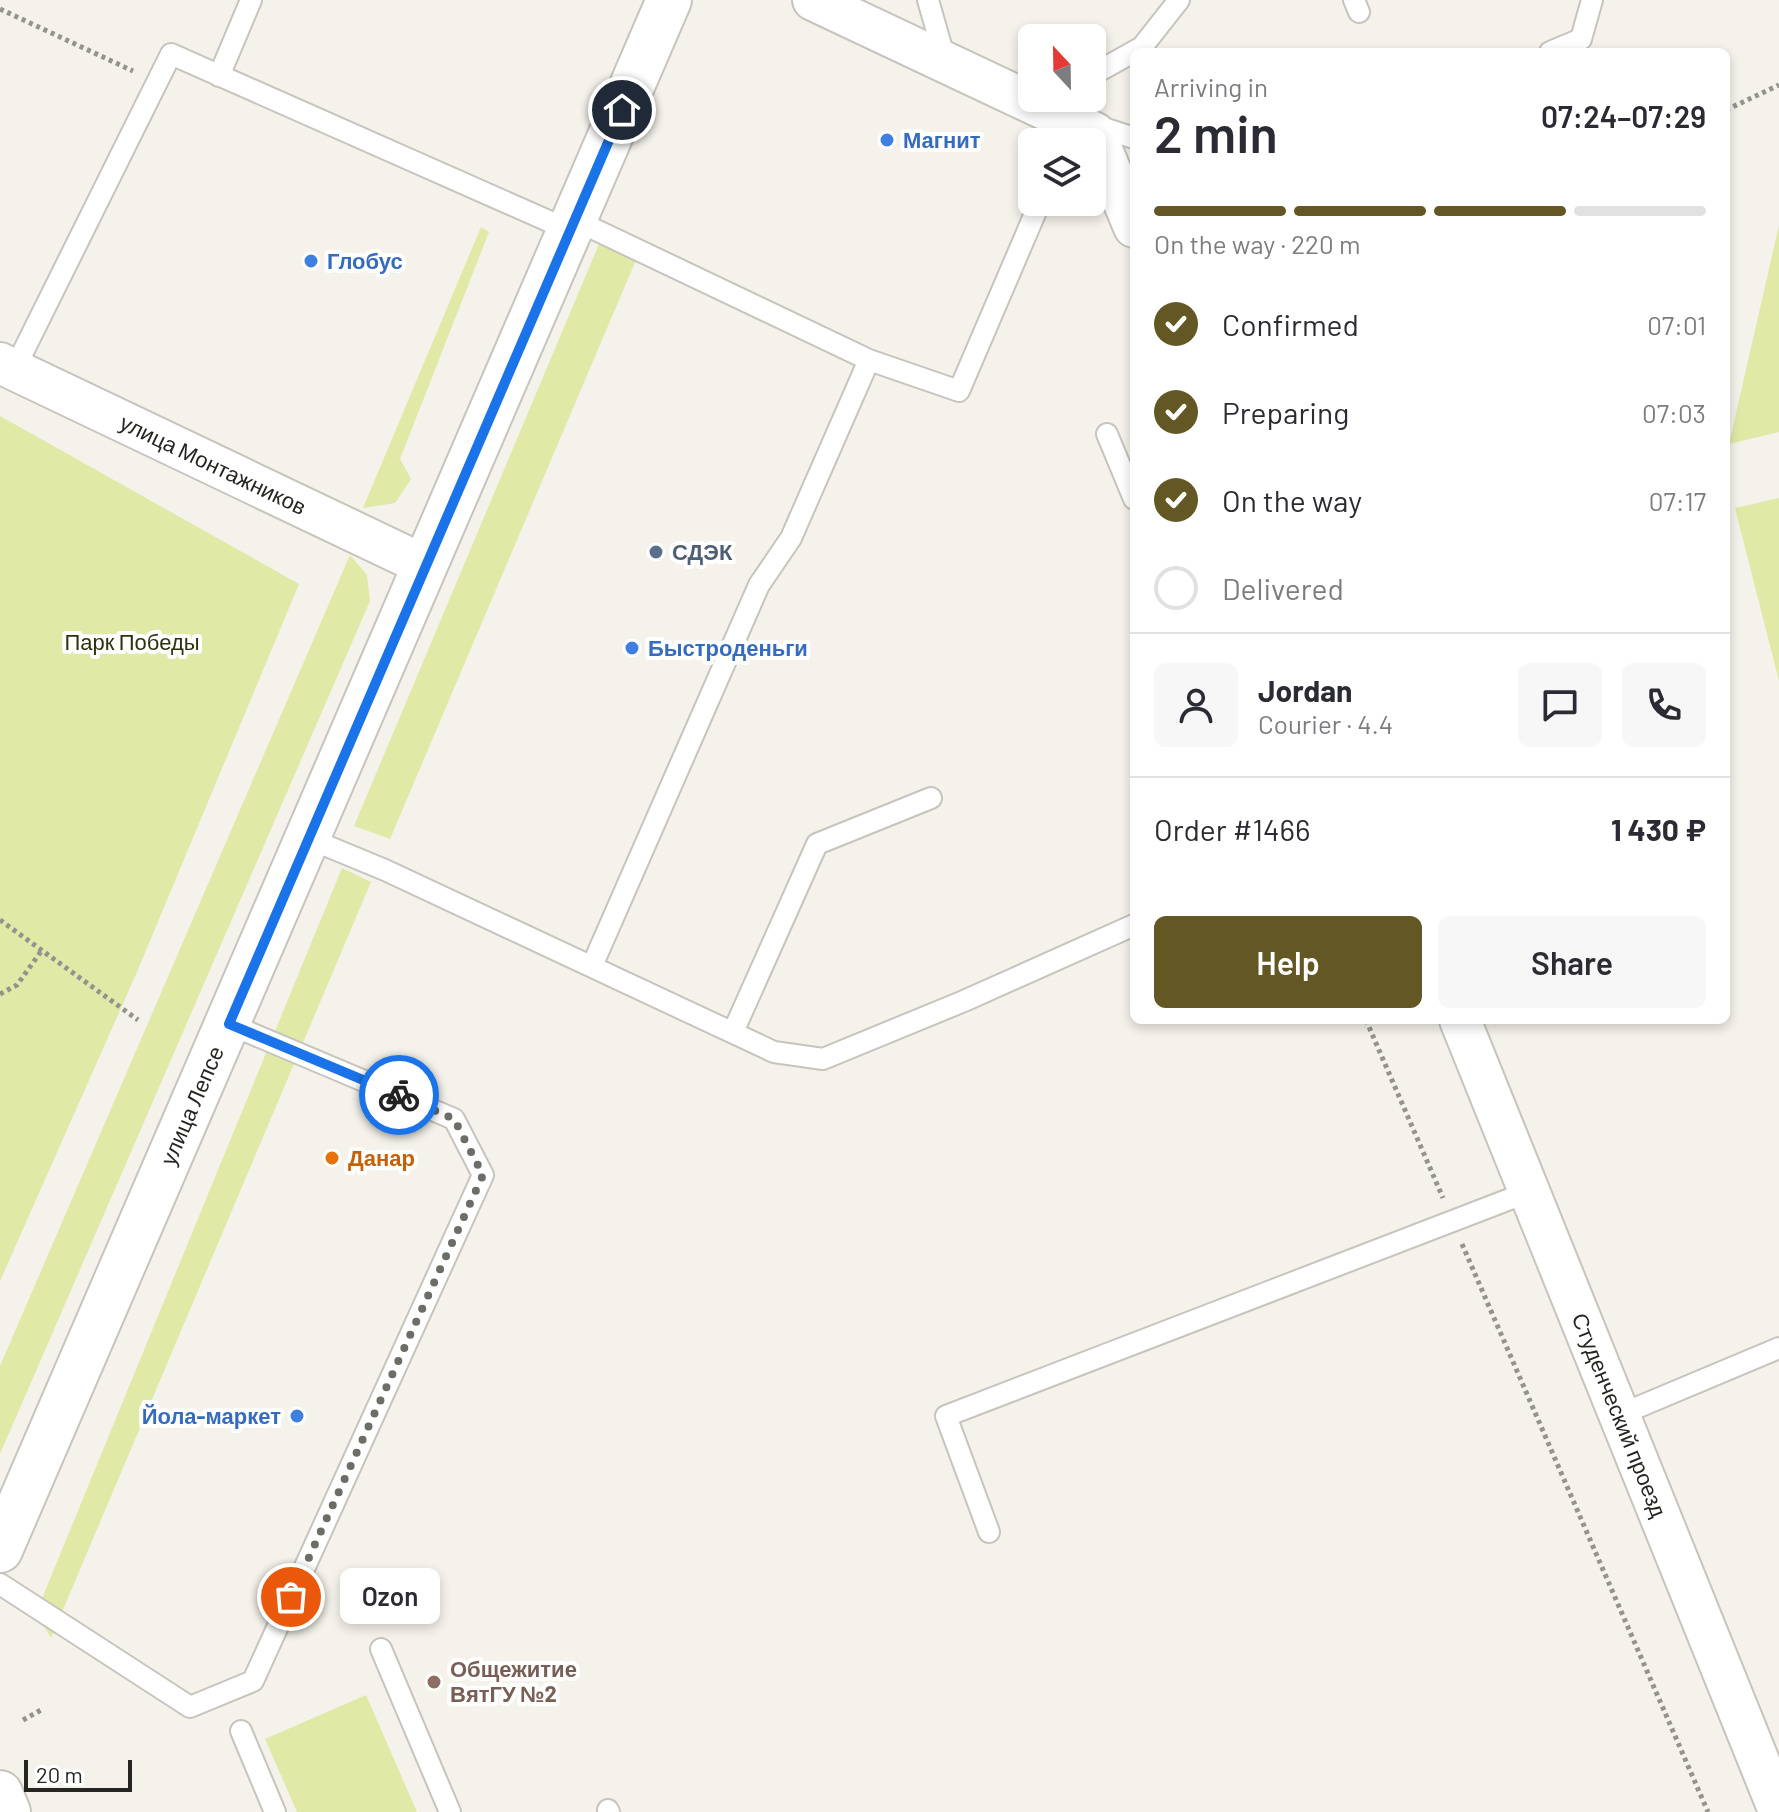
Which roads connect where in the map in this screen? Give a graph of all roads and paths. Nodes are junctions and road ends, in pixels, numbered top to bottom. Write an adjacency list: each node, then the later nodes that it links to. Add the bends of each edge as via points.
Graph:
1 (251, 0): 13 (lane)
2 (669, 0): 21 (main road, улица Лепсе)
3 (813, 0): 11 (street)
4 (928, 0): 11 (lane)
5 (1179, 0): 8 (lane)
6 (1592, 0): 9 (lane, via 1581,39)
7 (0, 9): 14 (path)
8 (1140, 48)
9 (1560, 48)
10 (1130, 54): 12 (lane)
11 (946, 63): 17 (street)
12 (1106, 67)
13 (219, 76): 14 (lane, via 171,54); 21 (lane)
14 (157, 82): 23 (lane)
15 (1779, 85): 16 (path)
16 (1730, 108)
17 (1060, 118): 18 (lane); 20 (street, via 1095,133)
18 (1130, 137)
19 (1034, 216): 22 (lane, via 959,391)
20 (1130, 217)
21 (573, 226): 22 (lane); 26 (main road, улица Лепсе)
22 (869, 360): 32 (lane, via 791,538 759,585)
23 (7, 366): 26 (street, улица Монтажников)
24 (1107, 434): 25 (lane)
25 (1130, 489)
26 (426, 566): 28 (main road, улица Лепсе)
27 (931, 798): 38 (lane, via 817,844)
28 (310, 839): 32 (lane); 35 (main road, улица Лепсе)
29 (0, 920): 31 (path)
30 (1130, 927): 38 (lane, via 823,1059 774,1052)
31 (42, 950): 33 (path, via 17,985); 34 (path)
32 (592, 966): 38 (lane)
33 (0, 994)
34 (138, 1020)
35 (229, 1024): 44 (main road, улица Лепсе); 45 (lane, via 454,1119 483,1175 253,1681 190,1707)
36 (1368, 1024): 40 (path)
37 (1462, 1024): 39 (street, Студенческий проезд)
38 (733, 1032)
39 (1528, 1192): 40 (lane); 42 (street, Студенческий проезд)
40 (1452, 1221): 43 (lane, via 946,1416); 55 (path)
41 (1779, 1348): 42 (lane)
42 (1617, 1416): 51 (street, Студенческий проезд)
43 (989, 1532)
44 (0, 1550)
45 (0, 1584)
46 (381, 1649): 54 (lane)
47 (41, 1710): 48 (path)
48 (23, 1720)
49 (241, 1731): 53 (lane)
50 (0, 1793): 52 (main road)
51 (1779, 1811)
52 (8, 1812)
53 (275, 1812)
54 (450, 1812)
55 (1708, 1812)

